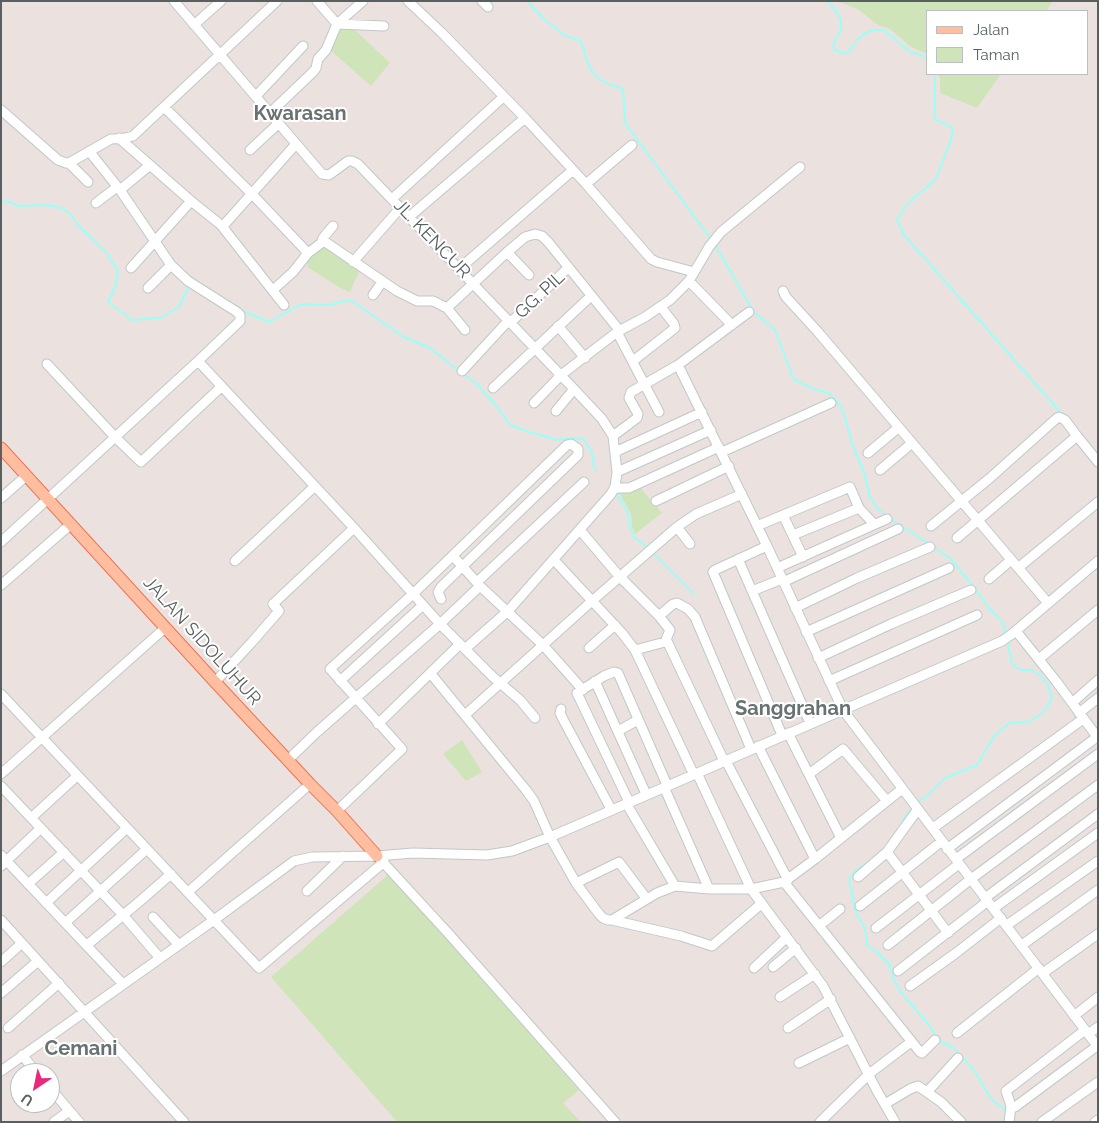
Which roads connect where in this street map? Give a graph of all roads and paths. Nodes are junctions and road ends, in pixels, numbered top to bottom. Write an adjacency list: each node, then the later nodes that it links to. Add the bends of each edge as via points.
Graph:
1 (174, 1): 8 (street, JL. KENCUR)
2 (221, 1): 8 (street)
3 (277, 1): 11 (street)
4 (317, 1): 7 (street)
5 (363, 1): 7 (street)
6 (408, 1): 17 (street)
7 (337, 24): 9 (street); 16 (street, via 316,68)
8 (194, 25): 11 (street, JL. KENCUR)
9 (384, 26)
10 (303, 46): 12 (street)
11 (221, 55): 12 (street, JL. KENCUR); 14 (street)
12 (256, 96): 16 (street, JL. KENCUR)
13 (501, 99): 32 (street)
14 (164, 107): 19 (street, via 133,136); 31 (street)
15 (1, 110): 24 (street, via 58,160)
16 (270, 113): 18 (street, JL. KENCUR)
17 (525, 118): 27 (street); 36 (street)
18 (279, 123): 20 (street, JL. KENCUR); 22 (street)
19 (119, 138): 23 (street, via 110,139); 25 (street)
20 (296, 144): 31 (street); 32 (street, JL. KENCUR, via 324,175 329,175 348,161 354,161)
21 (632, 145): 29 (street)
22 (250, 150)
23 (89, 151): 24 (street); 30 (street)
24 (69, 162): 28 (street)
25 (150, 165): 30 (street); 33 (street)
26 (800, 167): 49 (street, via 726,227 711,244)
27 (573, 170): 29 (street); 46 (street)
28 (88, 182)
29 (586, 184): 49 (street, via 651,259)
30 (119, 188): 34 (street); 40 (street)
31 (251, 193): 37 (street); 42 (street)
32 (392, 199): 35 (street, JL. KENCUR)
33 (191, 201): 37 (street); 40 (street)
34 (96, 203)
35 (401, 208): 36 (street, JL. KENCUR); 43 (street)
36 (410, 217): 46 (street, JL. KENCUR)
37 (223, 226): 53 (street)
38 (333, 226): 39 (street)
39 (322, 241): 42 (street); 43 (street)
40 (155, 242): 44 (street); 45 (street)
41 (507, 252): 47 (street, via 529,235 539,234); 48 (street); 51 (street)
42 (308, 253): 53 (street)
43 (353, 262): 50 (street)
44 (171, 265): 52 (street); 68 (street, via 191,283 237,312 240,318)
45 (131, 268)
46 (460, 268): 51 (street, JL. KENCUR)
47 (568, 268): 56 (street); 61 (street, GG. PIL)
48 (529, 275)
49 (692, 276): 58 (street); 62 (street)
50 (382, 282): 55 (street); 59 (street, via 417,301 433,301)
51 (474, 284): 59 (street); 61 (street, JL. KENCUR)
52 (148, 288)
53 (273, 290): 57 (street)
54 (783, 291): 83 (street)
55 (373, 296)
56 (591, 296): 63 (street); 65 (street)
57 (284, 305)
58 (661, 307): 65 (street); 69 (street, via 675,328)
59 (447, 308): 64 (street)
60 (749, 312): 62 (street)
61 (510, 321): 66 (street, JL. KENCUR); 72 (street, GG. PIL)
62 (732, 325): 71 (street)
63 (558, 326): 66 (street); 67 (street)
64 (465, 330)
65 (619, 332): 67 (street); 69 (street)
66 (535, 347): 73 (street, JL. KENCUR); 76 (street)
67 (585, 358): 73 (street)
68 (198, 361): 75 (street); 87 (street)
69 (633, 361): 74 (street)
70 (47, 364): 87 (street)
71 (678, 365): 74 (street); 82 (street)
72 (462, 371)
73 (561, 376): 77 (street, JL. KENCUR); 78 (street)
74 (646, 384): 81 (street); 85 (street, via 629,395 637,418)
75 (221, 387): 87 (street, via 141,462); 99 (street)
76 (493, 388)
77 (574, 389): 80 (street); 85 (street, JL. KENCUR)
78 (534, 403)
79 (831, 403): 90 (street)
80 (556, 411)
81 (659, 412)
82 (702, 412): 84 (street); 91 (street)
83 (898, 428): 88 (street); 92 (street)
84 (711, 430): 90 (street); 96 (street)
85 (612, 436): 91 (street, JL. KENCUR)
86 (1077, 436): 93 (street); 104 (street, via 1059,417); 110 (street)
87 (115, 437): 103 (street)
88 (912, 443): 95 (street); 104 (street)
89 (1, 448): 97 (main road, JALAN SIDOLUHUR)
90 (720, 449): 94 (street); 100 (street, via 629,488)
91 (615, 452): 96 (street, JL. KENCUR)
92 (868, 453)
93 (1098, 462)
94 (728, 466): 101 (street); 105 (street)
95 (880, 470)
96 (617, 472): 100 (street, JL. KENCUR)
97 (26, 476): 102 (street); 103 (main road, JALAN SIDOLUHUR)
98 (584, 482): 139 (street)
99 (314, 487): 116 (street); 130 (street)
100 (614, 488): 118 (street, JL. KENCUR)
101 (742, 494): 113 (street); 115 (street, via 696,514)
102 (1, 498)
103 (49, 499): 111 (main road, JALAN SIDOLUHUR); 121 (street)
104 (962, 500): 110 (street); 114 (street)
105 (656, 501)
106 (1098, 502): 135 (street)
107 (859, 508): 108 (street, via 850,487); 112 (street); 119 (street)
108 (784, 515): 113 (street); 119 (street)
109 (887, 519): 112 (street)
110 (978, 519): 120 (street); 129 (street)
111 (71, 524): 140 (street); 155 (main road, JALAN SIDOLUHUR)
112 (874, 524): 126 (street)
113 (757, 526): 123 (street)
114 (931, 526)
115 (677, 527): 122 (street); 136 (street)
116 (354, 528): 143 (street); 170 (street, via 273,604 278,611)
117 (898, 529): 138 (street)
118 (580, 530): 127 (street, JL. KENCUR); 136 (street)
119 (793, 535): 126 (street)
120 (956, 538)
121 (1, 542)
122 (690, 544)
123 (767, 546): 128 (street); 133 (street)
124 (930, 546): 148 (street)
125 (453, 556): 132 (street); 132 (street, via 567,445 578,449 578,455); 143 (street)
126 (803, 557): 133 (street)
127 (554, 560): 145 (street); 150 (street, JL. KENCUR)
128 (738, 560): 142 (street); 186 (street, via 714,573)
129 (1012, 560): 135 (street); 137 (street)
130 (235, 561)
131 (1098, 562): 146 (street)
132 (463, 567): 139 (street); 144 (street, via 439,590)
133 (777, 568): 138 (street)
134 (948, 568): 156 (street)
135 (1018, 568): 146 (street)
136 (619, 576): 145 (street); 152 (street)
137 (990, 579)
138 (783, 580): 142 (street); 148 (street)
139 (478, 584): 150 (street); 153 (street)
140 (1, 585)
141 (971, 590): 163 (street)
142 (752, 591): 184 (street)
143 (414, 594): 147 (street); 167 (street, via 330,670)
144 (441, 598)
145 (592, 601): 154 (street); 159 (street)
146 (1048, 603): 157 (street)
147 (423, 605): 153 (street); 167 (street)
148 (795, 608): 156 (street)
149 (1098, 610): 164 (street)
150 (508, 611): 159 (street); 160 (street, JL. KENCUR)
151 (977, 615): 169 (street)
152 (659, 616): 158 (street, via 670,630); 189 (street, via 677,603 695,617)
153 (440, 624): 160 (street); 173 (street)
154 (615, 625): 161 (street); 162 (street)
155 (165, 628): 170 (main road, JALAN SIDOLUHUR); 188 (street)
156 (806, 632): 163 (street)
157 (1012, 634): 164 (street); 178 (street)
158 (667, 641): 162 (street); 192 (street)
159 (543, 645): 171 (street); 172 (street)
160 (463, 646): 165 (street, JL. KENCUR); 171 (street)
161 (589, 648)
162 (636, 650): 194 (street)
163 (818, 658): 169 (street)
164 (1039, 659): 176 (street)
165 (431, 674): 179 (street); 183 (street, JL. KENCUR)
166 (1098, 680): 176 (street)
167 (340, 681): 173 (street)
168 (596, 681): 172 (street); 182 (street, via 613,672 618,673); 185 (street)
169 (829, 681): 178 (street)
170 (215, 682): 191 (main road, JALAN SIDOLUHUR)
171 (501, 684): 179 (street); 181 (street)
172 (583, 690): 204 (street, via 577,693)
173 (356, 698): 183 (street); 191 (street)
174 (1098, 698): 180 (street)
175 (3, 701): 188 (street)
176 (1072, 702): 180 (street)
177 (560, 709): 206 (street)
178 (843, 710): 184 (street); 201 (street)
179 (465, 715): 214 (street, via 526,790)
180 (1081, 716): 187 (street); 212 (street)
181 (535, 718)
182 (638, 720): 185 (street); 200 (street)
183 (378, 724): 207 (street, via 402,750)
184 (810, 724): 186 (street)
185 (618, 731): 202 (street)
186 (785, 734): 189 (street); 195 (street)
187 (1096, 734): 216 (street)
188 (42, 739): 193 (street); 196 (street)
189 (754, 748): 192 (street); 222 (street)
190 (1098, 754): 225 (street)
191 (288, 760): 197 (main road, JALAN SIDOLUHUR)
192 (725, 761): 194 (street); 231 (street)
193 (1, 774)
194 (695, 774): 200 (street); 236 (street)
195 (809, 774): 203 (street, via 843,748); 215 (street)
196 (77, 776): 209 (street); 211 (street)
197 (310, 784): 207 (main road, JALAN SIDOLUHUR); 240 (street)
198 (1098, 785): 230 (street)
199 (1, 786): 209 (street)
200 (666, 786): 202 (street); 235 (street)
201 (905, 792): 203 (street); 205 (street)
202 (646, 794): 204 (street)
203 (887, 801): 215 (street)
204 (628, 802): 206 (street); 234 (street)
205 (918, 808): 212 (street); 219 (street)
206 (611, 810): 214 (street)
207 (337, 811): 221 (main road, JALAN SIDOLUHUR)
208 (1098, 814): 243 (street)
209 (31, 818): 210 (street)
210 (40, 828): 218 (street); 223 (street)
211 (128, 828): 217 (street); 226 (street)
212 (933, 828): 216 (street)
213 (1098, 833): 243 (street)
214 (550, 837): 221 (street, via 512,851 487,855 449,853); 232 (street)
215 (841, 838): 222 (street)
216 (945, 845): 225 (street); 227 (street)
217 (147, 849): 228 (street); 237 (street)
218 (64, 852): 226 (street); 233 (street)
219 (887, 852): 227 (street); 229 (street)
220 (343, 856): 221 (street); 239 (street); 251 (street, via 294,861)
221 (381, 859): 251 (street, via 259,968); 309 (street)
222 (815, 859): 231 (street)
223 (3, 861): 233 (street)
224 (1098, 861): 253 (street)
225 (957, 862): 230 (street); 241 (street)
226 (81, 870): 237 (street); 244 (street)
227 (903, 873): 241 (street); 246 (street)
228 (171, 874): 240 (street); 249 (street)
229 (858, 877)
230 (971, 880): 243 (street); 248 (street)
231 (786, 881): 236 (street); 256 (street)
232 (576, 882): 242 (street, via 619,862); 252 (street, via 602,918)
233 (28, 884): 244 (street)
234 (675, 886): 235 (street); 242 (street)
235 (709, 889): 236 (street)
236 (751, 889): 245 (street)
237 (100, 890): 249 (street); 254 (street)
238 (1098, 890): 264 (street)
239 (307, 891)
240 (188, 892): 251 (street)
241 (920, 895): 248 (street); 257 (street)
242 (646, 898): 252 (street)
243 (989, 902): 253 (street); 258 (street)
244 (46, 903): 254 (street)
245 (761, 904): 252 (street, via 712,946); 260 (street)
246 (860, 906)
247 (840, 909): 256 (street)
248 (931, 911): 258 (street); 263 (street)
249 (123, 915): 265 (street); 267 (street)
250 (153, 917): 262 (street)
251 (214, 920): 262 (street)
252 (612, 920)
253 (1004, 922): 264 (street); 277 (street)
254 (66, 923): 265 (street)
255 (2, 924): 261 (street)
256 (819, 926): 291 (street)
257 (876, 928)
258 (948, 933): 272 (street)
259 (1098, 934): 273 (street)
260 (787, 937): 266 (street); 271 (street)
261 (22, 943): 268 (street); 269 (street)
262 (178, 944): 267 (street)
263 (888, 945)
264 (1022, 945): 273 (street)
265 (87, 946): 276 (street)
266 (796, 948): 270 (street); 274 (street)
267 (159, 957): 276 (street)
268 (38, 961): 275 (street); 278 (street)
269 (1, 962)
270 (773, 967)
271 (754, 968)
272 (898, 971)
273 (1041, 971): 283 (street); 288 (street)
274 (815, 974): 280 (street); 281 (street)
275 (59, 983): 282 (street); 285 (street)
276 (123, 984): 282 (street)
277 (910, 986)
278 (1, 993)
279 (1098, 996): 283 (street)
280 (780, 997)
281 (831, 999): 286 (street); 289 (street)
282 (84, 1011): 293 (street); 308 (street)
283 (1074, 1016): 287 (street)
284 (1098, 1026): 287 (street)
285 (8, 1028)
286 (788, 1028)
287 (1086, 1032): 292 (street); 303 (street, via 1006,1091)
288 (957, 1033)
289 (850, 1038): 296 (street); 298 (street)
290 (935, 1040): 291 (street, via 921,1053)
291 (911, 1042): 298 (street)
292 (1097, 1046): 303 (street)
293 (22, 1055): 295 (street); 297 (street)
294 (958, 1058): 300 (street)
295 (29, 1063)
296 (800, 1063)
297 (1, 1070)
298 (869, 1074): 302 (street); 310 (street)
299 (1098, 1082): 313 (street)
300 (927, 1092): 302 (street, via 914,1087); 311 (street)
301 (60, 1100): 304 (street)
302 (885, 1104): 305 (street)
303 (1011, 1108): 312 (street)
304 (69, 1111): 306 (street); 307 (street)
305 (891, 1120)
306 (54, 1122)
307 (79, 1122)
308 (184, 1122)
309 (615, 1122)
310 (820, 1122)
311 (961, 1122)
312 (1009, 1122)
313 (1042, 1122)

